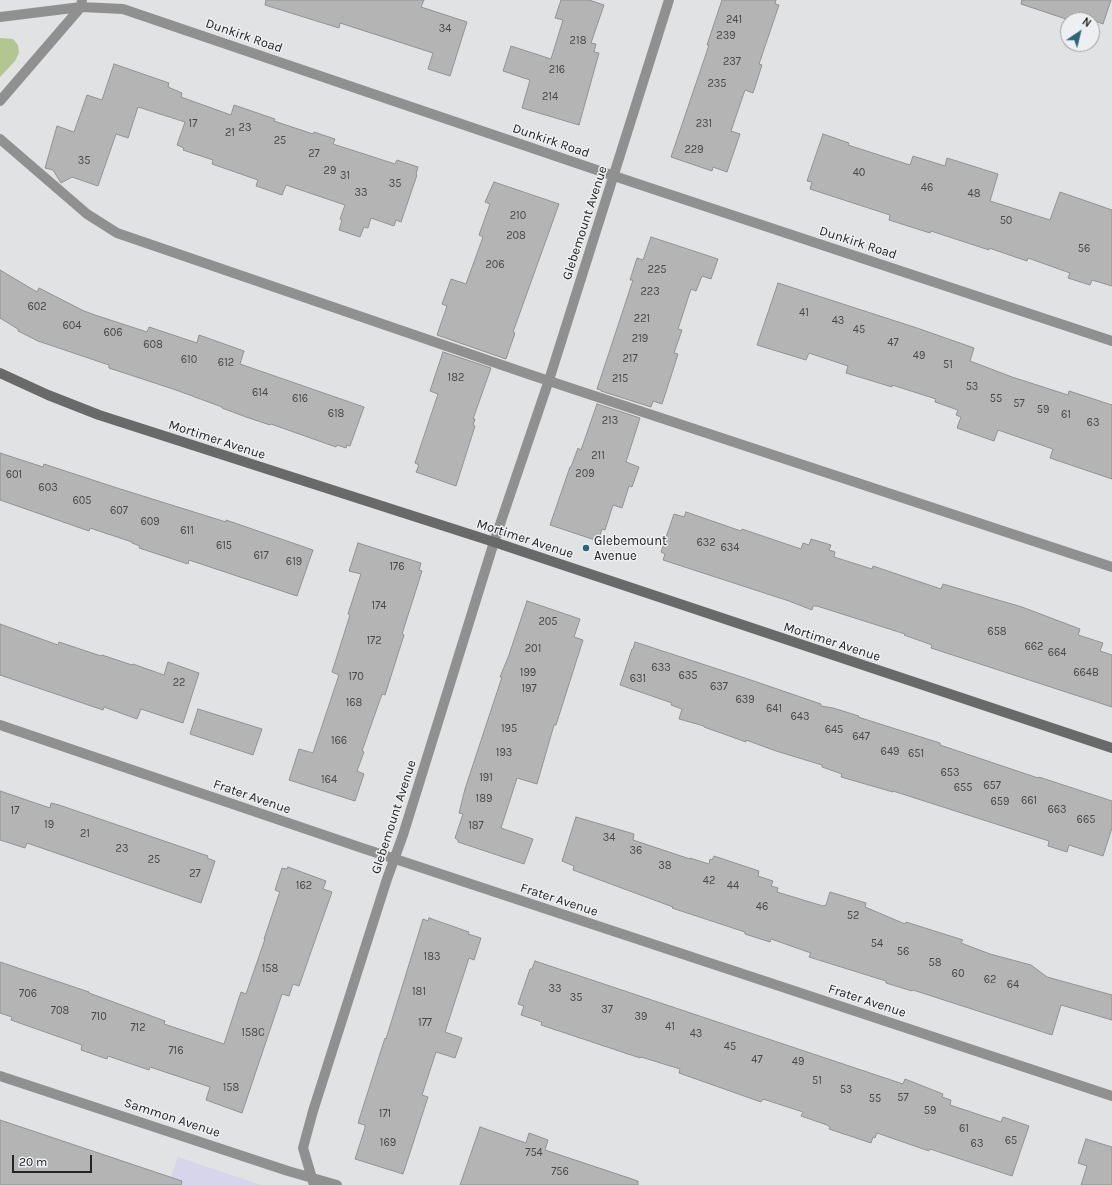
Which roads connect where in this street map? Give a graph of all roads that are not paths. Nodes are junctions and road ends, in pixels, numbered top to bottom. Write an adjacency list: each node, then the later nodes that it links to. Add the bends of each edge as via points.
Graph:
1 (669, 0): 6 (street, Glebemount Avenue)
2 (82, 4): 3 (street, Dunkirk Road); 4 (street); 6 (street, Dunkirk Road, via 122,9)
3 (0, 17)
4 (0, 102)
5 (0, 139): 9 (street, via 87,214 117,232)
6 (613, 176): 7 (street, Dunkirk Road); 9 (street, Glebemount Avenue)
7 (1112, 341)
8 (0, 373): 10 (street, Mortimer Avenue, via 99,415)
9 (549, 380): 10 (street, Glebemount Avenue); 11 (street)
10 (494, 542): 13 (street, Mortimer Avenue); 14 (street, Glebemount Avenue)
11 (1112, 567)
12 (0, 725): 14 (street, Frater Avenue)
13 (1112, 748)
14 (394, 859): 16 (street, Frater Avenue); 17 (street, Glebemount Avenue, via 303,1148)
15 (0, 1076): 17 (street, Sammon Avenue)
16 (1112, 1096)
17 (312, 1181): 18 (street, Sammon Avenue)
18 (337, 1185)

